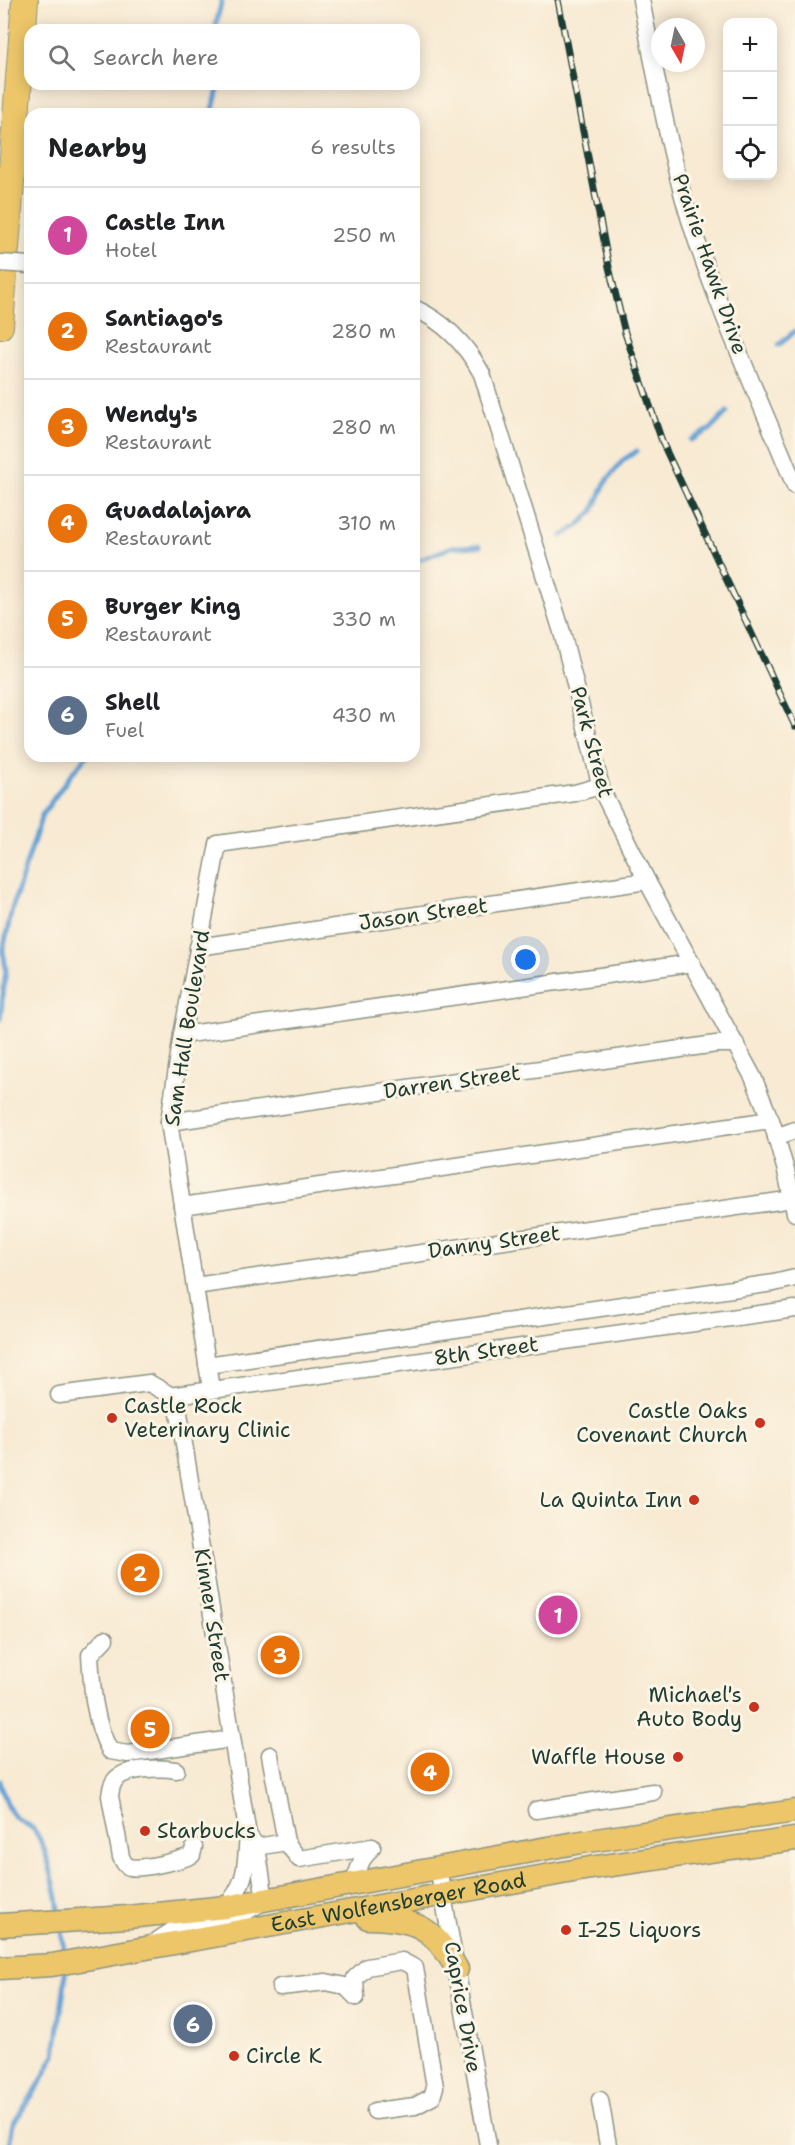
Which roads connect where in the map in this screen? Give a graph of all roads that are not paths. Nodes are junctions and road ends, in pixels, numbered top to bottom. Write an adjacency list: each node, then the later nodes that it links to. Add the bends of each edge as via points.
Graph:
1 (25, 0): 6 (highway)
2 (641, 0): 7 (street, Prairie Hawk Drive, via 687,210 713,287)
3 (0, 263): 4 (street, bridge)
4 (24, 265)
5 (420, 312): 8 (street, Park Street, via 452,332 482,374 562,632)
6 (0, 326)
7 (795, 486)
8 (600, 786): 9 (street, Park Street); 10 (street, Sam Hall Boulevard, via 575,793 218,844)
9 (647, 881): 10 (street, Jason Street); 11 (street, Park Street)
10 (198, 947): 12 (street, Sam Hall Boulevard)
11 (692, 963): 12 (street); 13 (street, Park Street)
12 (182, 1035): 15 (street, Sam Hall Boulevard)
13 (736, 1044): 14 (street, Park Street); 15 (street, Darren Street)
14 (771, 1120): 17 (street, Park Street); 18 (street)
15 (169, 1122): 18 (street, Sam Hall Boulevard)
16 (795, 1130): 17 (street)
17 (776, 1137): 19 (street, Park Street)
18 (182, 1206): 21 (street, Sam Hall Boulevard)
19 (794, 1206): 21 (street, Danny Street)
20 (795, 1278): 23 (street)
21 (195, 1286): 23 (street, Sam Hall Boulevard)
22 (795, 1309): 24 (street, 8th Street)
23 (207, 1365): 24 (street, Sam Hall Boulevard)
24 (211, 1389): 26 (street, 8th Street)
25 (59, 1395): 26 (street, via 149,1383)
26 (177, 1397): 28 (street, Kinner Street)
27 (105, 1639): 28 (street, via 90,1655 100,1733 110,1751 136,1753)
28 (232, 1739): 35 (street, Kinner Street)
29 (270, 1755): 36 (street)
30 (176, 1770): 37 (street, via 164,1767 123,1773 115,1780 110,1796 120,1857 129,1867 137,1867 184,1859 192,1855)
31 (653, 1792): 32 (street)
32 (536, 1810)
33 (795, 1811): 38 (main road, East Wolfensberger Road, via 575,1843)
34 (795, 1839): 40 (main road, East Wolfensberger Road, via 590,1868)
35 (252, 1841): 36 (street); 41 (street, Kinner Street); 42 (street, Kinner Street, via 244,1880)
36 (286, 1842): 39 (street, via 299,1859 372,1847)
37 (194, 1847)
38 (438, 1868): 39 (main road, East Wolfensberger Road); 40 (street, Caprice Drive)
39 (353, 1884): 41 (main road, East Wolfensberger Road)
40 (443, 1895): 43 (main road, East Wolfensberger Road); 47 (street, Caprice Drive)
41 (265, 1901): 42 (main road, East Wolfensberger Road); 45 (street, via 225,1923 172,1931)
42 (226, 1907): 44 (main road, East Wolfensberger Road)
43 (304, 1920): 45 (main road, East Wolfensberger Road); 47 (main road, via 388,1918 416,1924 438,1939)
44 (0, 1925)
45 (135, 1951): 46 (main road, East Wolfensberger Road, via 52,1965)
46 (0, 1968)
47 (457, 1969): 51 (street, Caprice Drive)
48 (280, 1987): 50 (street, via 326,1982 345,1986 356,1997 355,1978 367,1967 402,1961 415,1968 435,2087 432,2097 415,2106)
49 (600, 2100): 52 (street)
50 (375, 2111)
51 (488, 2145)
52 (608, 2145)

